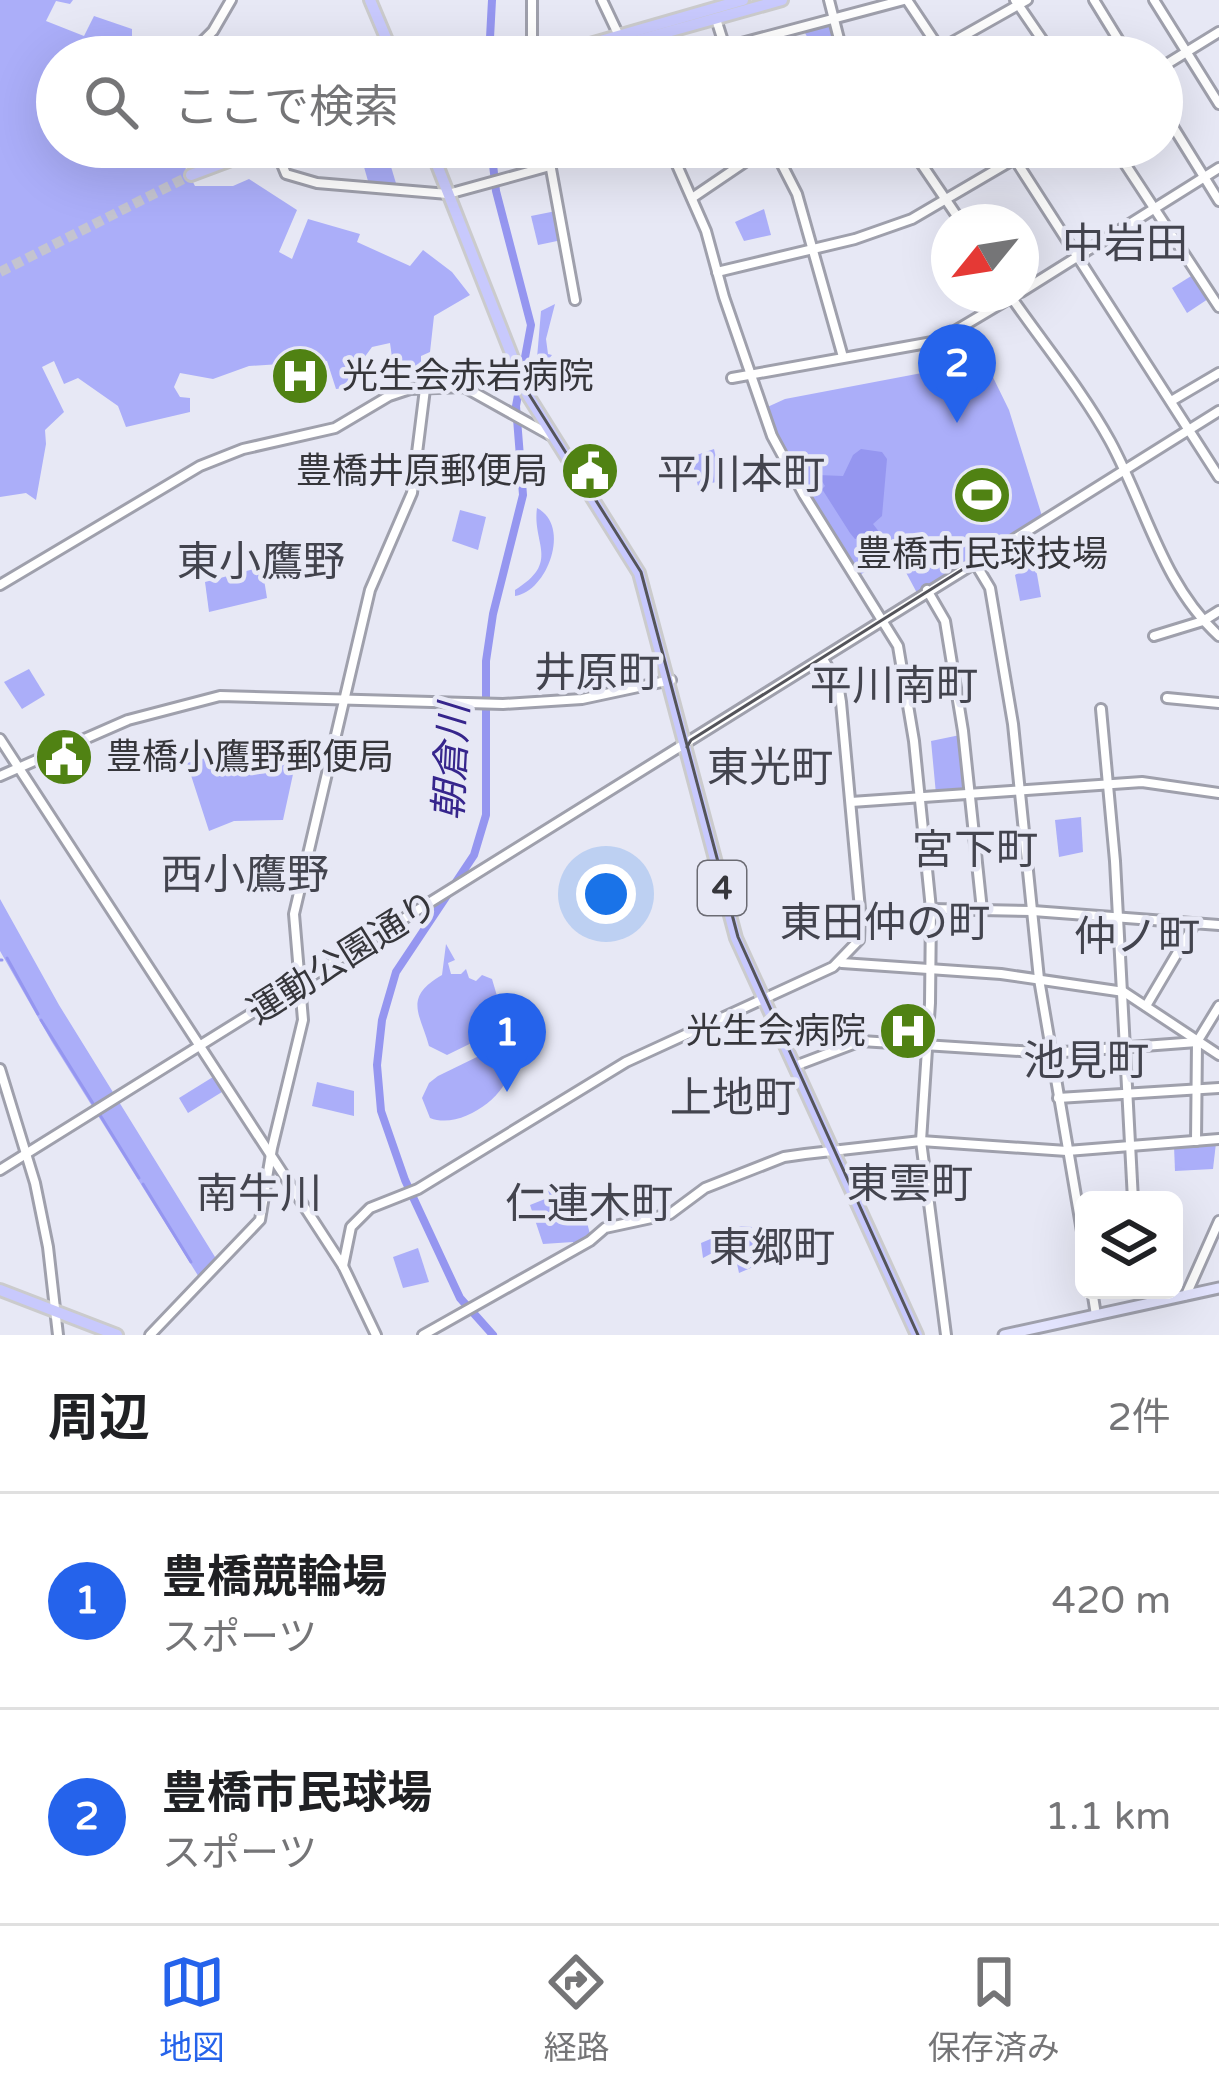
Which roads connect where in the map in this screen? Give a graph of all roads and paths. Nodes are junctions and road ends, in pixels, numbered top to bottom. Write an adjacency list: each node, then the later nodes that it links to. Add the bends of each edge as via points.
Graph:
1 (231, 0): 15 (street)
2 (370, 0): 16 (main road)
3 (532, 0): 17 (street)
4 (602, 0): 18 (street)
5 (743, 0): 19 (main road)
6 (782, 0): 12 (main road)
7 (830, 0): 13 (street)
8 (905, 0): 13 (street); 24 (street)
9 (1094, 0): 27 (street)
10 (1154, 0): 28 (street)
11 (1020, 2): 25 (street); 26 (street)
12 (716, 17): 20 (main road); 21 (street)
13 (834, 19): 22 (street); 23 (street)
14 (1219, 32): 30 (street)
15 (208, 36)
16 (385, 36)
17 (532, 36)
18 (620, 36)
19 (630, 36)
20 (634, 36)
21 (721, 36)
22 (778, 36)
23 (838, 36)
24 (931, 36)
25 (969, 36)
26 (1041, 36)
27 (1116, 36)
28 (1176, 36)
29 (1183, 47): 30 (street)
30 (1186, 52): 31 (street); 32 (street)
31 (1183, 54)
32 (1219, 104)
33 (1183, 144): 48 (street)
34 (1219, 167): 48 (street)
35 (210, 168): 47 (main road)
36 (282, 168): 49 (street, via 317,183)
37 (438, 168): 49 (main road, 4)
38 (543, 168): 49 (street)
39 (550, 168): 58 (street)
40 (678, 168): 50 (street)
41 (738, 168): 50 (street)
42 (782, 168): 54 (street)
43 (924, 168): 52 (street)
44 (1003, 168): 52 (street)
45 (1021, 168): 55 (street)
46 (1128, 168): 53 (street)
47 (191, 175)
48 (1204, 177): 51 (street); 53 (street)
49 (448, 194): 66 (main road, 4)
50 (692, 198): 56 (street)
51 (1219, 201)
52 (947, 202): 54 (street)
53 (1156, 208): 55 (street); 59 (street)
54 (812, 250): 56 (street); 62 (street)
55 (1080, 255): 57 (street); 68 (street)
56 (717, 272): 64 (street)
57 (1039, 280)
58 (575, 300)
59 (1219, 307)
60 (986, 312): 62 (street, via 938,341)
61 (1027, 312): 74 (street)
62 (843, 357): 64 (street)
63 (1219, 373): 68 (street)
64 (750, 374): 65 (street); 80 (street, via 786,464)
65 (732, 378)
66 (526, 386): 71 (main road, 4); 85 (main road, 4, via 640,564)
67 (425, 389): 71 (street, via 464,387); 77 (street, via 389,396 322,432 209,462); 87 (street, via 412,493 370,590)
68 (1173, 400): 70 (street)
69 (1219, 411): 70 (street, 運動公園通り)
70 (1189, 429): 73 (street); 74 (street, 運動公園通り)
71 (552, 436): 85 (main road, 4, via 636,566)
72 (1219, 446): 73 (street)
73 (1205, 454): 75 (street)
74 (1123, 471): 76 (street, 運動公園通り); 81 (street)
75 (1219, 477)
76 (975, 563): 78 (street, 運動公園通り); 95 (street, via 991,592)
77 (0, 585)
78 (928, 592): 80 (street, 運動公園通り); 97 (street, via 945,621)
79 (1219, 611): 81 (street)
80 (882, 621): 84 (street, 運動公園通り); 91 (street, 運動公園通り); 98 (street, via 898,646)
81 (1203, 621): 82 (street); 83 (street)
82 (1154, 636)
83 (1219, 636)
84 (824, 659): 91 (street, 運動公園通り); 99 (street, via 838,684)
85 (670, 680): 87 (street, via 582,699); 91 (main road, 4)
86 (1167, 698): 88 (street)
87 (346, 700): 92 (street, via 220,695 128,720); 109 (street, via 294,914)
88 (1219, 703)
89 (1101, 709): 94 (street)
90 (0, 739): 92 (street)
91 (687, 742): 109 (street, 運動公園通り); 111 (main road, 4, via 734,930)
92 (18, 768): 93 (street); 116 (street)
93 (0, 776)
94 (1108, 785): 95 (street); 96 (street); 103 (street)
95 (1021, 793): 97 (street); 102 (street)
96 (1219, 793)
97 (970, 795): 98 (street); 101 (street)
98 (920, 798): 99 (street); 100 (street)
99 (851, 802): 106 (street, via 861,920 859,940)
100 (931, 910): 101 (street); 107 (street)
101 (982, 910): 102 (street)
102 (1033, 911): 103 (street); 108 (street)
103 (1118, 917): 104 (street); 110 (street)
104 (1195, 923): 105 (street); 112 (street)
105 (1219, 925)
106 (840, 963): 107 (street); 111 (street)
107 (931, 969): 108 (street); 115 (street)
108 (1039, 979): 110 (street); 118 (street)
109 (300, 986): 116 (street, 運動公園通り); 133 (street, via 303,1020)
110 (1122, 992): 112 (street); 117 (street)
111 (766, 997): 120 (main road, 4); 138 (street, via 626,1062 418,1189 370,1208 354,1222)
112 (1146, 1006): 114 (street)
113 (1219, 1006): 114 (street)
114 (1197, 1041): 117 (street); 119 (street); 123 (street)
115 (926, 1045): 118 (street); 120 (street, via 855,1041); 127 (street)
116 (199, 1047): 132 (street, 運動公園通り); 133 (street)
117 (1125, 1047): 118 (street); 124 (street)
118 (1050, 1053): 125 (street)
119 (1219, 1054)
120 (797, 1065): 130 (main road, 4)
121 (0, 1069): 132 (street)
122 (1219, 1088): 123 (street)
123 (1196, 1090): 124 (street); 128 (street)
124 (1126, 1094): 125 (street); 129 (street)
125 (1058, 1098): 131 (street)
126 (1219, 1139): 128 (street)
127 (921, 1141): 130 (street); 131 (street); 152 (street)
128 (1196, 1141): 129 (street)
129 (1129, 1147): 131 (street); 135 (street)
130 (836, 1151): 150 (street, via 784,1157 705,1188 670,1214 605,1228); 151 (main road, 4)
131 (1067, 1151): 136 (street)
132 (27, 1154): 134 (street, 運動公園通り); 143 (street)
133 (271, 1154): 138 (street); 148 (street, via 255,1230)
134 (0, 1170)
135 (1132, 1191)
136 (1075, 1194)
137 (1219, 1221): 141 (street)
138 (343, 1266): 149 (street)
139 (1219, 1288): 141 (main road)
140 (0, 1292): 143 (main road)
141 (1186, 1295): 144 (main road)
142 (1093, 1299): 144 (street)
143 (55, 1313): 145 (street); 146 (main road); 147 (main road)
144 (1096, 1315): 153 (main road)
145 (58, 1335)
146 (104, 1335)
147 (117, 1335)
148 (150, 1335)
149 (376, 1335)
150 (423, 1335)
151 (919, 1335)
152 (946, 1335)
153 (1004, 1335)

